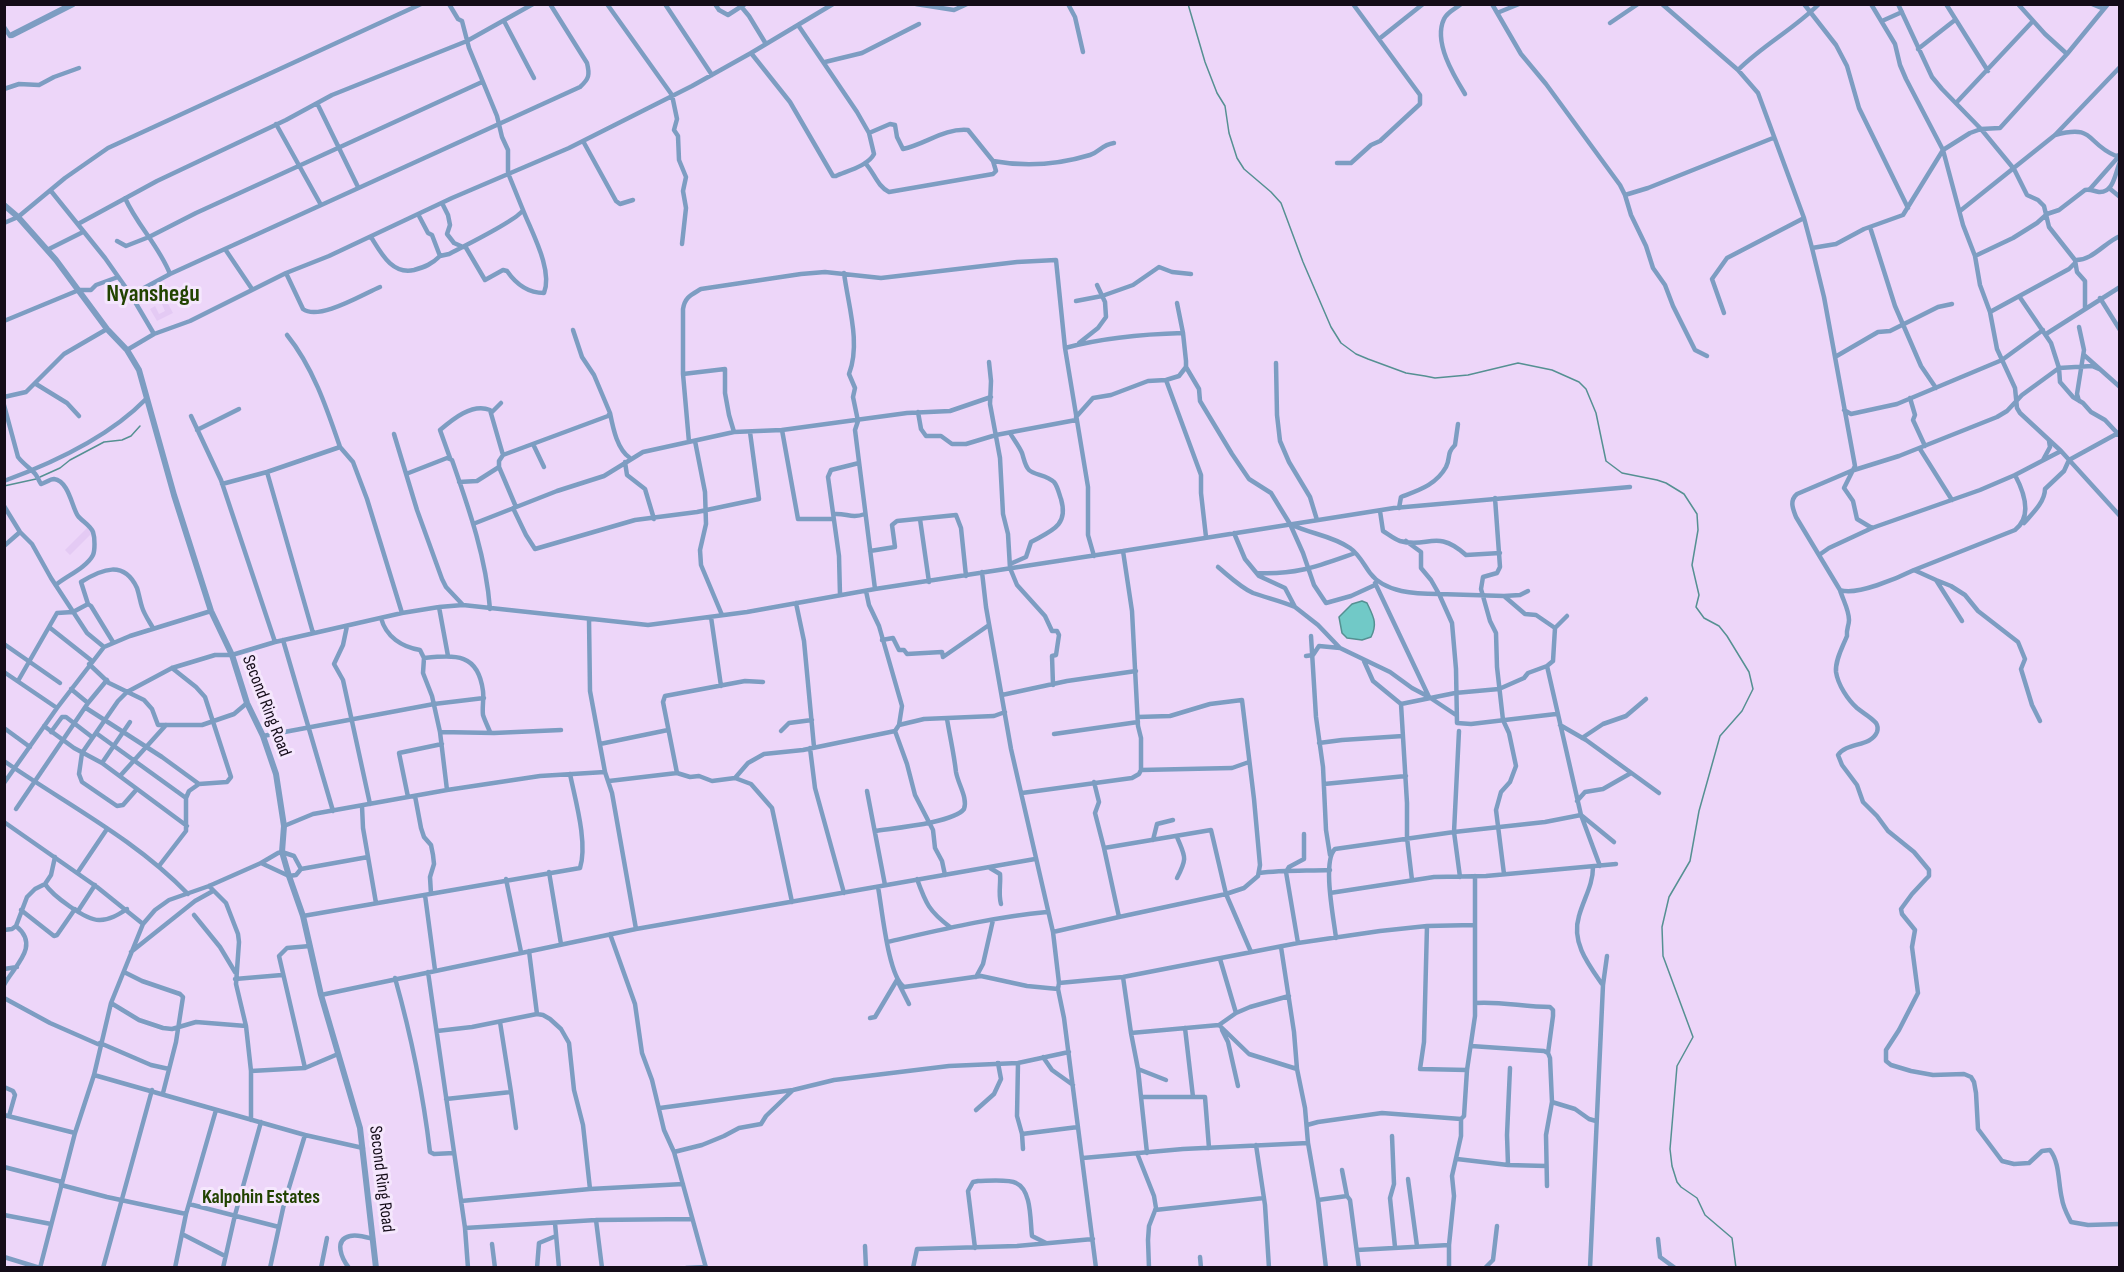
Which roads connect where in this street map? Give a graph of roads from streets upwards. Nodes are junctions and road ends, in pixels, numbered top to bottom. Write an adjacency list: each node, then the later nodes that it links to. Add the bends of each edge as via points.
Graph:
1 (73, 4): 40 (street)
2 (421, 4): 84 (street, via 108,148)
3 (449, 4): 42 (street, via 462,21)
4 (533, 4): 33 (street)
5 (549, 4): 64 (street, via 587,63 587,81)
6 (607, 4): 60 (street)
7 (664, 4): 54 (street)
8 (715, 4): 27 (street, via 728,15)
9 (833, 4): 38 (street)
10 (916, 4): 11 (street, via 954,10)
11 (967, 4)
12 (1068, 4): 45 (street)
13 (1353, 4): 41 (street)
14 (1423, 4): 41 (street)
15 (1461, 4): 59 (street, via 1444,17 1441,33 1450,70)
16 (1492, 4): 30 (street)
17 (1519, 4): 30 (street)
18 (1638, 4): 36 (street)
19 (1662, 4): 51 (street)
20 (1804, 4): 31 (street)
21 (1819, 4): 31 (street)
22 (1871, 4): 34 (street)
23 (1898, 4): 29 (street)
24 (1946, 4): 32 (street)
25 (2018, 4): 35 (street)
26 (2092, 4): 28 (street)
27 (742, 5): 43 (street)
28 (2106, 7): 47 (street)
29 (1902, 12): 34 (street); 44 (street)
30 (1497, 13): 85 (street, via 1521,54)
31 (1810, 13): 51 (street); 92 (street, via 1836,45 1847,66 1859,108)
32 (1955, 20): 44 (street); 52 (street)
33 (504, 21): 42 (street); 55 (street)
34 (1882, 21): 72 (street, via 1895,44 1906,79)
35 (2032, 21): 47 (street); 52 (street)
36 (1610, 23)
37 (919, 24): 48 (street, via 862,53)
38 (798, 25): 43 (street); 48 (street)
39 (4, 27): 40 (street)
40 (9, 37)
41 (1379, 39): 77 (street, via 1420,95 1420,104 1351,163)
42 (467, 41): 57 (street); 61 (street)
43 (766, 44): 46 (street)
44 (1918, 49): 62 (street, via 1936,82)
45 (1083, 52)
46 (751, 53): 54 (street); 76 (street, via 790,102 833,176)
47 (2067, 54): 65 (street, via 2000,128)
48 (825, 62): 66 (street)
49 (79, 68): 58 (street, via 39,85)
50 (2120, 68): 53 (street)
51 (1738, 69): 68 (street, via 1758,93)
52 (1988, 71): 62 (street)
53 (2115, 72): 56 (street); 67 (street)
54 (712, 75): 60 (street)
55 (534, 78)
56 (2120, 78)
57 (482, 82): 64 (street); 71 (street)
58 (4, 88)
59 (1465, 94)
60 (672, 95): 69 (street); 107 (street, via 677,119 674,130 686,177)
61 (317, 103): 63 (street); 71 (street)
62 (1956, 103): 65 (street)
63 (276, 124): 78 (street); 87 (street)
64 (499, 125): 80 (street, via 508,150); 81 (street)
65 (1982, 129): 72 (street); 79 (street)
66 (869, 133): 74 (street, via 895,125 903,149 925,143 933,136 968,130); 76 (street, via 874,154)
67 (2055, 135): 73 (street, via 2084,131 2108,152); 79 (street)
68 (1773, 138): 85 (street); 98 (street)
69 (583, 141): 80 (street); 88 (street, via 616,201 620,204)
70 (1114, 143): 74 (street, via 1091,155 1047,164)
71 (339, 149): 78 (street); 81 (street)
72 (1943, 150): 92 (street); 94 (street)
73 (2120, 155): 83 (street)
74 (993, 160): 76 (street, via 993,174 889,192)
75 (2120, 162): 82 (street)
76 (865, 163)
77 (1337, 163)
78 (299, 165): 91 (street); 104 (street)
79 (2014, 169): 94 (street); 96 (street, via 2027,195 2038,200)
80 (508, 173): 89 (street); 93 (street)
81 (358, 187): 91 (street)
82 (2109, 188): 83 (street, via 2103,192); 86 (street)
83 (2090, 189): 96 (street)
84 (51, 191): 97 (street); 100 (street)
85 (1625, 195): 149 (street, via 1672,306 1695,350)
86 (2120, 197)
87 (125, 198): 100 (street); 104 (street)
88 (633, 200)
89 (442, 203): 95 (street); 108 (street, via 450,225 447,234 454,243)
90 (4, 205): 97 (street, Second Ring Road)
91 (321, 205): 110 (street)
92 (1908, 208): 101 (street, via 1898,218)
93 (523, 210): 108 (street, via 510,222); 108 (street, via 546,271 544,293 527,290 503,270 484,280)
94 (1960, 211): 113 (street)
95 (418, 214): 105 (street); 112 (street, via 432,234)
96 (2047, 214): 113 (street, via 2013,238); 114 (street, via 2049,226)
97 (18, 217): 99 (street); 111 (street, Second Ring Road)
98 (1804, 218): 109 (street); 134 (street, via 1726,258 1712,279)
99 (4, 223)
100 (78, 224): 102 (street)
101 (1870, 227): 109 (street, via 1836,244); 136 (street, via 1895,306)
102 (83, 232): 111 (street); 119 (street)
103 (2120, 236): 114 (street, via 2085,260)
104 (149, 237): 106 (street, via 126,246); 117 (street)
105 (371, 237): 112 (street, via 390,264 403,271 426,267); 115 (street)
106 (117, 241)
107 (682, 244)
108 (464, 246): 112 (street)
109 (1812, 248): 150 (street)
110 (225, 249): 117 (street); 123 (street)
111 (47, 250): 124 (street, Second Ring Road)
112 (440, 256)
113 (1975, 256): 133 (street)
114 (2074, 262): 127 (street, via 2069,269); 132 (street, via 2086,284)
115 (286, 273): 121 (street, via 305,312 316,314); 123 (street)
116 (844, 273): 146 (street, via 881,278 1056,260); 158 (street, via 801,274 709,287 688,296 683,309); 179 (street, via 854,342 849,374 855,387)
117 (170, 274): 125 (street)
118 (1191, 274): 126 (street, via 1159,267 1133,285)
119 (118, 277): 124 (street, via 91,290); 125 (street)
120 (1096, 285): 126 (street)
121 (380, 287)
122 (2120, 287): 128 (street)
123 (252, 289): 143 (street, via 190,321)
124 (79, 290): 135 (street); 138 (street, Second Ring Road)
125 (131, 295): 143 (street)
126 (1102, 296): 129 (street); 145 (street, via 1106,317)
127 (2019, 296): 133 (street); 141 (street)
128 (2100, 298): 132 (street); 140 (street)
129 (1076, 301)
130 (1177, 303): 142 (street)
131 (1952, 304): 136 (street)
132 (2085, 309): 141 (street)
133 (1990, 312): 151 (street)
134 (1724, 313)
135 (4, 321)
136 (1905, 325): 150 (street, via 1878,332); 162 (street, via 1921,366)
137 (2079, 327): 148 (street)
138 (107, 329): 147 (street, Second Ring Road); 160 (street, via 64,354)
139 (573, 330): 175 (street)
140 (2120, 330)
141 (2044, 332): 151 (street); 155 (street)
142 (1183, 333): 145 (street); 154 (street)
143 (154, 334): 147 (street)
144 (287, 335): 196 (street, via 302,354)
145 (1077, 345): 146 (street)
146 (1065, 348): 178 (street)
147 (127, 350): 166 (street, Second Ring Road, via 139,370)
148 (2084, 355): 156 (street); 157 (street)
149 (1707, 356)
150 (1835, 357): 172 (street)
151 (2002, 360): 162 (street); 167 (street, via 2015,388)
152 (989, 362): 164 (street)
153 (1276, 363): 228 (street, via 1280,441 1310,497)
154 (1186, 367): 159 (street, via 1179,376); 230 (street, via 1200,401 1232,454 1249,479 1270,494)
155 (2059, 368): 156 (street); 167 (street); 168 (street, via 2060,382)
156 (2082, 368): 157 (street); 168 (street)
157 (2099, 369): 161 (street)
158 (683, 374): 186 (street, via 725,369 725,393); 192 (street)
159 (1166, 380): 178 (street, via 1148,381 1093,398); 235 (street, via 1201,475)
160 (36, 384): 163 (street, via 26,392); 176 (street, via 67,403)
161 (2120, 387)
162 (1936, 388): 165 (street)
163 (4, 397)
164 (991, 398): 174 (street, via 950,411); 191 (street)
165 (1910, 398): 172 (street, via 1851,414); 195 (street, via 1916,415 1913,420)
166 (146, 399): 207 (street, via 103,434); 272 (street, Second Ring Road)
167 (2016, 401): 193 (street, via 2020,413); 195 (street, via 1997,417)
168 (2079, 401): 190 (street)
169 (501, 404): 173 (street)
170 (4, 405): 182 (street)
171 (239, 409): 183 (street)
172 (1844, 410): 208 (street, via 1855,466)
173 (490, 412): 199 (street); 200 (street, via 476,409 462,414 440,430)
174 (918, 412): 179 (street); 191 (street, via 926,436 941,436 952,444)
175 (610, 413): 194 (street); 201 (street)
176 (79, 416)
177 (191, 416): 183 (street)
178 (1076, 419): 188 (street); 243 (street, via 1088,487 1088,535)
179 (858, 421): 180 (street); 185 (street)
180 (847, 422): 184 (street); 185 (street)
181 (1458, 424): 220 (street, via 1455,445 1435,482 1401,496)
182 (7, 426): 207 (street, via 18,457)
183 (197, 430): 214 (street)
184 (782, 430): 187 (street); 225 (street, via 798,519)
185 (855, 430): 204 (street)
186 (734, 432): 187 (street); 192 (street)
187 (750, 432): 221 (street, via 760,497)
188 (1010, 433): 191 (street); 245 (street, via 1029,470 1057,486 1064,514 1054,528 1030,542 1026,557)
189 (394, 434): 210 (street)
190 (2119, 434): 203 (street)
191 (996, 435): 245 (street)
192 (692, 441): 201 (street, via 643,452); 221 (street, via 705,492)
193 (2049, 441): 198 (street); 202 (street)
194 (533, 444): 199 (street); 206 (street)
195 (1926, 446): 197 (street)
196 (340, 447): 209 (street); 274 (street, via 353,462 367,499)
197 (1920, 448): 208 (street); 217 (street)
198 (2061, 451): 202 (street); 203 (street)
199 (503, 455): 205 (street)
200 (450, 458): 210 (street); 213 (street)
201 (628, 460): 219 (street, via 604,476); 226 (street, via 627,475 645,489)
202 (2043, 460): 211 (street)
203 (2069, 460): 224 (street); 231 (street)
204 (859, 463): 223 (street); 225 (street, via 829,473)
205 (499, 467): 213 (street, via 477,481); 219 (street)
206 (544, 467)
207 (29, 470): 212 (street); 244 (street, via 41,484 56,480 71,495 74,510 93,530 94,553)
208 (1851, 471): 232 (street, via 1844,488 1853,501 1857,519); 242 (street, via 1797,494 1792,500 1796,517)
209 (267, 472): 214 (street); 286 (street)
210 (406, 474): 268 (street, via 442,579)
211 (2014, 475): 217 (street); 231 (street, via 2024,494)
212 (4, 481)
213 (459, 482): 229 (street)
214 (222, 484): 291 (street)
215 (1630, 487): 216 (street)
216 (1495, 498): 220 (street); 241 (street)
217 (1952, 500): 232 (street)
218 (4, 506): 233 (street)
219 (514, 507): 226 (street, via 535,549 634,520); 229 (street)
220 (1399, 508): 222 (street)
221 (704, 509): 226 (street); 275 (street, via 701,565)
222 (1380, 511): 228 (street); 236 (street, via 1383,531)
223 (865, 514): 225 (street); 239 (street)
224 (2120, 516)
225 (833, 517): 263 (street)
226 (654, 519)
227 (920, 519): 239 (street, via 897,520 892,525 895,547); 253 (street, via 958,516); 255 (street)
228 (1317, 520): 230 (street)
229 (473, 524): 271 (street, via 488,579)
230 (1290, 524): 234 (street); 240 (street, via 1328,536); 247 (street)
231 (2022, 524): 248 (street)
232 (1872, 528): 242 (street)
233 (20, 532): 237 (street); 256 (street)
234 (1234, 532): 235 (street); 251 (street, via 1245,559)
235 (1206, 537): 238 (street)
236 (1406, 541): 241 (street, via 1441,540 1466,555); 262 (street, via 1421,552 1421,568)
237 (4, 546)
238 (1123, 551): 243 (street); 305 (street)
239 (870, 552): 258 (street)
240 (1355, 552): 247 (street); 252 (street)
241 (1500, 553): 264 (street, via 1497,573 1483,577)
242 (1819, 555): 259 (street)
243 (1094, 556): 245 (street)
244 (89, 561): 250 (street); 256 (street)
245 (1010, 566): 249 (street); 311 (street, via 1020,590 1059,635 1056,656 1052,656)
246 (1218, 567): 270 (street, via 1253,593)
247 (1309, 570): 251 (street); 257 (street, via 1326,603)
248 (1914, 570): 254 (street); 259 (street, via 1859,590)
249 (982, 572): 253 (street); 281 (street)
250 (95, 573): 267 (street, via 81,582); 284 (street, via 106,568 130,577)
251 (1257, 573): 270 (street, via 1285,588)
252 (1372, 575): 257 (street); 262 (street, via 1391,588)
253 (966, 576): 255 (street)
254 (1935, 580): 280 (street); 336 (street, via 1965,595 2018,642 2025,659 2021,669)
255 (929, 582): 258 (street)
256 (57, 584): 273 (street)
257 (1375, 585): 318 (street)
258 (875, 589): 260 (street)
259 (1840, 590): 595 (street, via 1849,623 1836,669 1847,697 1878,728 1871,740 1850,745 1838,755 1863,802 1929,870 1929,876 1902,907 1902,914 1915,930 1912,947 1918,993 1886,1050 1886,1061 1911,1071 1971,1077 1978,1129 2002,1161 2029,1163 2042,1151 2050,1150 2064,1210 2071,1222)
260 (866, 591): 263 (street); 289 (street)
261 (1528, 591): 265 (street)
262 (1439, 594): 264 (street); 316 (street, via 1452,623)
263 (840, 595): 266 (street)
264 (1482, 595): 265 (street); 314 (street, via 1496,633)
265 (1504, 596): 285 (street, via 1525,614 1536,615)
266 (796, 603): 275 (street); 331 (street)
267 (88, 604): 273 (street); 290 (street)
268 (463, 605): 269 (street); 271 (street)
269 (439, 607): 274 (street); 297 (street)
270 (1294, 607): 294 (street)
271 (490, 609): 279 (street)
272 (211, 611): 284 (street); 295 (street, Second Ring Road)
273 (73, 612): 283 (street, via 57,613); 293 (street, via 90,636)
274 (402, 613): 278 (street)
275 (722, 615): 277 (street)
276 (1567, 616): 285 (street)
277 (711, 617): 279 (street, via 648,625); 312 (street)
278 (381, 618): 282 (street); 299 (street, via 388,634 420,650)
279 (589, 620): 362 (street, via 590,691)
280 (1962, 621)
281 (989, 625): 289 (street, via 944,657 942,652 907,654 899,650 893,638); 317 (street)
282 (347, 626): 286 (street); 329 (street, via 334,664 343,680)
283 (49, 627): 301 (street); 302 (street)
284 (153, 628): 290 (street)
285 (1555, 628): 303 (street, via 1552,661)
286 (313, 633): 288 (street)
287 (1311, 636): 296 (street)
288 (283, 640): 291 (street); 343 (street)
289 (882, 640): 340 (street, via 902,706)
290 (113, 642): 293 (street)
291 (275, 642): 295 (street)
292 (4, 644): 301 (street)
293 (104, 647): 302 (street)
294 (1340, 648): 296 (street, via 1319,646); 300 (street)
295 (232, 655): 304 (street); 321 (street, Second Ring Road)
296 (1313, 655): 298 (street); 360 (street)
297 (447, 656): 299 (street); 319 (street, via 465,658 476,668)
298 (1306, 656)
299 (424, 658): 322 (street, via 423,673)
300 (1364, 661): 318 (street); 323 (street, via 1373,681)
301 (29, 662): 307 (street); 310 (street)
302 (91, 663): 308 (street); 313 (street)
303 (1547, 666): 314 (street); 327 (street)
304 (172, 668): 315 (street); 335 (street, via 202,693)
305 (1136, 671): 311 (street); 332 (street)
306 (4, 672): 307 (street)
307 (18, 681): 325 (street)
308 (107, 681): 315 (street); 324 (street)
309 (763, 682): 312 (street)
310 (60, 683)
311 (1053, 685): 317 (street)
312 (721, 686): 346 (street, via 665,696)
313 (71, 689): 324 (street); 325 (street)
314 (1499, 689): 316 (street); 333 (street)
315 (126, 692): 334 (street); 339 (street, via 144,700 158,725)
316 (1455, 693): 318 (street); 328 (street)
317 (1002, 695): 326 (street)
318 (1429, 697): 323 (street); 328 (street)
319 (484, 698): 322 (street); 353 (street, via 483,714)
320 (1646, 699): 358 (street, via 1626,716 1602,724)
321 (247, 703): 335 (street, via 234,714); 356 (street, Second Ring Road)
322 (434, 704): 329 (street); 352 (street)
323 (1401, 704): 357 (street)
324 (87, 706): 334 (street); 338 (street)
325 (57, 708): 342 (street)
326 (1005, 712): 330 (street); 390 (street)
327 (1556, 714): 333 (street); 341 (street)
328 (1456, 716): 333 (street, via 1457,723)
329 (352, 719): 343 (street); 396 (street)
330 (947, 719): 340 (street); 403 (street, via 966,806 960,814)
331 (812, 720): 347 (street, via 789,723); 366 (street)
332 (1138, 720): 354 (street); 370 (street, via 1242,700); 373 (street)
333 (1503, 720): 406 (street, via 1516,766 1501,792 1496,810)
334 (104, 721): 351 (street); 355 (street)
335 (213, 721): 339 (street, via 197,726); 385 (street, via 231,777 227,782)
336 (2040, 721)
337 (130, 722): 351 (street)
338 (76, 724): 350 (street, via 62,717); 355 (street); 359 (street)
339 (166, 725): 365 (street)
340 (899, 725): 348 (street)
341 (1560, 725): 358 (street); 395 (street)
342 (44, 726): 350 (street); 364 (street)
343 (308, 727): 356 (street); 399 (street)
344 (4, 728): 364 (street)
345 (561, 730): 353 (street)
346 (668, 730): 362 (street); 375 (street)
347 (781, 730)
348 (895, 731): 366 (street); 403 (street, via 915,795)
349 (1459, 731): 410 (street)
350 (51, 732): 359 (street)
351 (123, 732): 363 (street); 365 (street)
352 (440, 732): 353 (street); 361 (street)
353 (490, 732)
354 (1054, 734)
355 (94, 735): 363 (street); 367 (street)
356 (263, 736): 405 (street, Second Ring Road, via 276,774)
357 (1403, 736): 360 (street); 379 (street)
358 (1582, 738): 376 (street)
359 (63, 741): 367 (street); 381 (street)
360 (1319, 743): 386 (street)
361 (442, 744): 388 (street); 393 (street, via 399,753)
362 (600, 744): 374 (street)
363 (114, 745): 368 (street); 371 (street)
364 (30, 747): 372 (street)
365 (145, 747): 368 (street); 385 (street)
366 (812, 748): 380 (street, via 757,756); 448 (street, via 815,788)
367 (82, 753): 371 (street); 387 (street, via 82,782 117,806 123,805)
368 (134, 759): 378 (street); 394 (street)
369 (4, 761): 372 (street)
370 (1249, 762): 373 (street, via 1232,768); 433 (street)
371 (102, 763): 378 (street)
372 (15, 768): 381 (street); 384 (street)
373 (1141, 770): 383 (street, via 1132,778)
374 (605, 772): 377 (street); 382 (street)
375 (677, 773): 380 (street, via 712,781); 382 (street)
376 (1631, 773): 391 (street); 395 (street, via 1603,789 1585,792)
377 (570, 774): 388 (street); 431 (street, via 581,865 577,869)
378 (120, 776): 387 (street)
379 (1406, 776): 386 (street); 413 (street)
380 (735, 778): 454 (street, via 751,784 772,808)
381 (34, 781): 398 (street); 407 (street)
382 (609, 782): 470 (street)
383 (1094, 782): 390 (street); 416 (street, via 1099,802 1095,813)
384 (4, 783)
385 (200, 784): 394 (street)
386 (1324, 784): 418 (street)
387 (137, 789): 404 (street)
388 (447, 790): 392 (street)
389 (867, 791): 409 (street)
390 (1022, 793): 421 (street)
391 (1659, 793)
392 (415, 796): 393 (street); 451 (street, via 421,828 433,855)
393 (408, 797): 396 (street)
394 (186, 798): 404 (street)
395 (1577, 801): 400 (street)
396 (370, 804): 397 (street)
397 (362, 806): 399 (street); 420 (street)
398 (16, 809)
399 (333, 811): 405 (street)
400 (1581, 815): 406 (street); 415 (street); 425 (street)
401 (1173, 820): 414 (street, via 1157,824)
402 (7, 823): 408 (street); 419 (street)
403 (929, 823): 409 (street); 435 (street)
404 (187, 826): 424 (street)
405 (284, 826): 417 (street, Second Ring Road)
406 (1498, 827): 410 (street); 434 (street)
407 (107, 829): 424 (street); 432 (street)
408 (4, 830)
409 (875, 831): 445 (street)
410 (1454, 832): 413 (street); 438 (street)
411 (1304, 834): 429 (street, via 1305,859)
412 (1177, 837): 414 (street); 439 (street, via 1185,862); 452 (street, via 1210,830)
413 (1407, 838): 418 (street, via 1339,848); 442 (street)
414 (1153, 840): 416 (street)
415 (1614, 842)
416 (1104, 848): 463 (street)
417 (282, 852): 422 (street); 428 (street, via 294,856); 436 (street, Second Ring Road)
418 (1330, 855): 430 (street)
419 (55, 857): 432 (street); 443 (street)
420 (368, 857): 428 (street); 455 (street)
421 (1035, 859): 426 (street); 460 (street)
422 (261, 863): 436 (street); 447 (street)
423 (1616, 864): 425 (street)
424 (159, 866): 450 (street)
425 (1600, 866): 427 (street)
426 (988, 867): 435 (street); 456 (street, via 1000,874)
427 (1593, 867): 434 (street); 499 (street, via 1577,928 1581,952)
428 (301, 869): 436 (street)
429 (1287, 869): 430 (street); 433 (street); 476 (street, via 1288,894)
430 (1330, 870): 449 (street)
431 (549, 872): 440 (street); 477 (street)
432 (78, 873): 444 (street)
433 (1259, 873): 452 (street, via 1249,885)
434 (1504, 874): 437 (street)
435 (945, 875): 441 (street)
436 (289, 876): 462 (street, Second Ring Road)
437 (1475, 876): 438 (street); 466 (street)
438 (1460, 877): 442 (street)
439 (1177, 878)
440 (506, 879): 451 (street); 482 (street)
441 (917, 879): 445 (street); 469 (street, via 932,913)
442 (1412, 880): 449 (street)
443 (45, 884): 458 (street, via 30,893); 459 (street)
444 (95, 885): 457 (street); 459 (street)
445 (885, 885): 446 (street)
446 (878, 887): 448 (street); 475 (street)
447 (211, 888): 450 (street); 481 (street); 490 (street, via 226,903 237,927)
448 (843, 893): 454 (street)
449 (1330, 893): 474 (street)
450 (188, 894): 465 (street, via 169,900)
451 (431, 894): 453 (street)
452 (1226, 894): 463 (street); 483 (street)
453 (425, 895): 455 (street); 488 (street)
454 (792, 902): 470 (street)
455 (376, 903): 462 (street)
456 (1001, 904)
457 (127, 909): 459 (street, via 101,920); 465 (street)
458 (21, 910): 459 (street, via 54,936); 467 (street)
459 (77, 910)
460 (1047, 912): 464 (street); 472 (street)
461 (194, 915): 490 (street)
462 (303, 916): 478 (street, Second Ring Road)
463 (1119, 917): 472 (street)
464 (993, 920): 469 (street); 493 (street)
465 (143, 924): 481 (street)
466 (1474, 925): 468 (street); 506 (street)
467 (16, 926): 471 (street); 486 (street, via 26,940)
468 (1427, 926): 474 (street); 531 (street, via 1420,1069)
469 (950, 927): 475 (street)
470 (636, 929): 473 (street)
471 (4, 930)
472 (1053, 932): 498 (street)
473 (610, 934): 477 (street); 546 (street, via 634,1004 642,1053)
474 (1336, 938): 476 (street)
475 (887, 942): 497 (street)
476 (1299, 943): 479 (street)
477 (561, 944): 480 (street)
478 (310, 946): 492 (street, via 283,950 279,956); 502 (street, Second Ring Road)
479 (1281, 947): 483 (street); 503 (street)
480 (529, 951): 482 (street); 509 (street)
481 (131, 952): 489 (street)
482 (521, 952): 488 (street)
483 (1251, 952): 485 (street)
484 (1606, 956): 499 (street)
485 (1220, 959): 495 (street); 508 (street)
486 (17, 967): 487 (street); 500 (street)
487 (4, 969)
488 (435, 970): 491 (street)
489 (124, 972): 505 (street); 513 (street, via 182,995)
490 (235, 972): 496 (street)
491 (428, 972): 494 (street); 516 (street)
492 (282, 975): 496 (street); 526 (street)
493 (976, 977): 497 (street, via 904,987); 501 (street)
494 (395, 978): 502 (street); 567 (street, via 426,1113 430,1152)
495 (1123, 978): 498 (street); 517 (street)
496 (236, 979): 514 (street)
497 (897, 980): 507 (street); 510 (street, via 875,1017)
498 (1059, 983): 501 (street)
499 (1603, 984): 552 (street)
500 (4, 985)
501 (1058, 989): 520 (street)
502 (321, 995): 522 (street, Second Ring Road)
503 (1289, 996): 508 (street); 529 (street)
504 (4, 999): 518 (street)
505 (111, 1003): 513 (street, via 147,1023 172,1029); 518 (street)
506 (1474, 1003): 519 (street); 521 (street, via 1550,1007 1553,1010)
507 (909, 1004)
508 (1236, 1013): 512 (street)
509 (537, 1014): 511 (street); 580 (street, via 550,1019 569,1043)
510 (870, 1018)
511 (500, 1022): 516 (street); 540 (street)
512 (1219, 1025): 515 (street); 529 (street, via 1249,1054); 536 (street, via 1228,1042)
513 (179, 1026): 514 (street, via 196,1022); 528 (street)
514 (246, 1026): 532 (street)
515 (1185, 1028): 517 (street); 543 (street)
516 (437, 1031): 544 (street)
517 (1131, 1033): 530 (street)
518 (100, 1044): 528 (street); 533 (street)
519 (1471, 1046): 521 (street); 531 (street)
520 (1069, 1052): 523 (street); 535 (street)
521 (1548, 1053): 545 (street)
522 (338, 1054): 526 (street); 563 (street, Second Ring Road)
523 (1043, 1057): 525 (street); 535 (street, via 1052,1070)
524 (998, 1063): 525 (street); 539 (street, via 834,1080); 548 (street, via 1001,1079 994,1094)
525 (1018, 1063): 558 (street, via 1017,1116)
526 (305, 1068): 532 (street)
527 (1510, 1068): 572 (street)
528 (169, 1069): 541 (street)
529 (1297, 1069): 554 (street)
530 (1138, 1070): 534 (street); 542 (street)
531 (1467, 1070): 550 (street)
532 (251, 1071): 551 (street)
533 (94, 1075): 538 (street); 557 (street)
534 (1166, 1080)
535 (1073, 1085): 555 (street)
536 (1238, 1086)
537 (4, 1087): 549 (street, via 15,1095)
538 (152, 1090): 541 (street); 583 (street)
539 (793, 1090): 546 (street); 566 (street, via 761,1124)
540 (511, 1092): 544 (street); 556 (street)
541 (163, 1093): 547 (street)
542 (1141, 1097): 543 (street); 568 (street)
543 (1193, 1097): 564 (street, via 1205,1097)
544 (446, 1099): 567 (street)
545 (1552, 1102): 552 (street); 573 (street)
546 (660, 1108): 566 (street)
547 (216, 1110): 551 (street); 586 (street)
548 (976, 1110)
549 (7, 1115): 557 (street)
550 (1461, 1119): 554 (street, via 1382,1113); 571 (street)
551 (251, 1120): 553 (street)
552 (1596, 1121): 641 (street)
553 (261, 1122): 559 (street); 590 (street)
554 (1307, 1125): 561 (street)
555 (1078, 1126): 558 (street); 570 (street)
556 (516, 1128)
557 (75, 1133): 577 (street)
558 (1022, 1134): 565 (street)
559 (305, 1135): 563 (street); 597 (street)
560 (1392, 1136): 610 (street, via 1394,1184 1390,1198)
561 (1308, 1143): 562 (street); 584 (street)
562 (1256, 1145): 564 (street); 582 (street)
563 (363, 1148): 602 (street, Second Ring Road)
564 (1209, 1148): 568 (street)
565 (1023, 1149)
566 (674, 1152): 578 (street)
567 (454, 1153): 585 (street)
568 (1146, 1153): 569 (street)
569 (1137, 1154): 570 (street); 587 (street, via 1154,1196)
570 (1083, 1158): 603 (street)
571 (1457, 1159): 572 (street); 608 (street, via 1452,1176)
572 (1508, 1165): 573 (street)
573 (1546, 1166): 579 (street)
574 (4, 1167): 577 (street)
575 (1342, 1170): 581 (street)
576 (1408, 1179): 609 (street)
577 (62, 1184): 583 (street); 593 (street)
578 (683, 1184): 580 (street); 591 (street)
579 (1547, 1186)
580 (590, 1189): 585 (street)
581 (1347, 1196): 584 (street); 612 (street)
582 (1264, 1197): 587 (street); 636 (street)
583 (122, 1200): 588 (street); 619 (street)
584 (1318, 1200): 637 (street)
585 (461, 1201): 598 (street)
586 (189, 1204): 588 (street); 590 (street)
587 (1155, 1210): 634 (street, via 1149,1226)
588 (186, 1214): 599 (street)
589 (4, 1215): 593 (street)
590 (235, 1215): 597 (street); 613 (street)
591 (692, 1219): 592 (street); 618 (street)
592 (596, 1220): 594 (street); 629 (street)
593 (51, 1224): 616 (street)
594 (555, 1224): 598 (street); 600 (street)
595 (2120, 1224)
596 (1497, 1226): 640 (street, via 1493,1260)
597 (279, 1227): 621 (street)
598 (465, 1228): 625 (street)
599 (182, 1234): 613 (street); 617 (street)
600 (556, 1236): 627 (street, via 539,1243); 628 (street)
601 (327, 1238): 622 (street)
602 (374, 1239): 623 (street, via 354,1235 343,1240 340,1254); 624 (street, Second Ring Road)
603 (1093, 1239): 605 (street); 633 (street)
604 (1658, 1239): 642 (street, via 1660,1257)
605 (1046, 1243): 611 (street); 611 (street, via 1032,1236 1028,1203 1020,1186 1015,1182 978,1181 968,1191)
606 (492, 1244): 626 (street)
607 (865, 1245): 631 (street)
608 (1449, 1245): 609 (street); 639 (street)
609 (1417, 1246): 610 (street)
610 (1395, 1247): 612 (street)
611 (975, 1248): 632 (street, via 917,1249)
612 (1357, 1250): 638 (street)
613 (225, 1256): 620 (street)
614 (4, 1257): 616 (street)
615 (1200, 1257): 635 (street)
616 (40, 1267)
617 (175, 1267)
618 (706, 1267): 630 (street)
619 (103, 1268)
620 (223, 1268)
621 (270, 1268)
622 (321, 1268)
623 (349, 1268)
624 (376, 1268)
625 (468, 1268)
626 (495, 1268)
627 (537, 1268)
628 (559, 1268)
629 (602, 1268)
630 (686, 1268)
631 (866, 1268)
632 (913, 1268)
633 (1096, 1268)
634 (1149, 1268)
635 (1202, 1268)
636 (1269, 1268)
637 (1326, 1268)
638 (1359, 1268)
639 (1449, 1268)
640 (1485, 1268)
641 (1590, 1268)
642 (1675, 1268)

